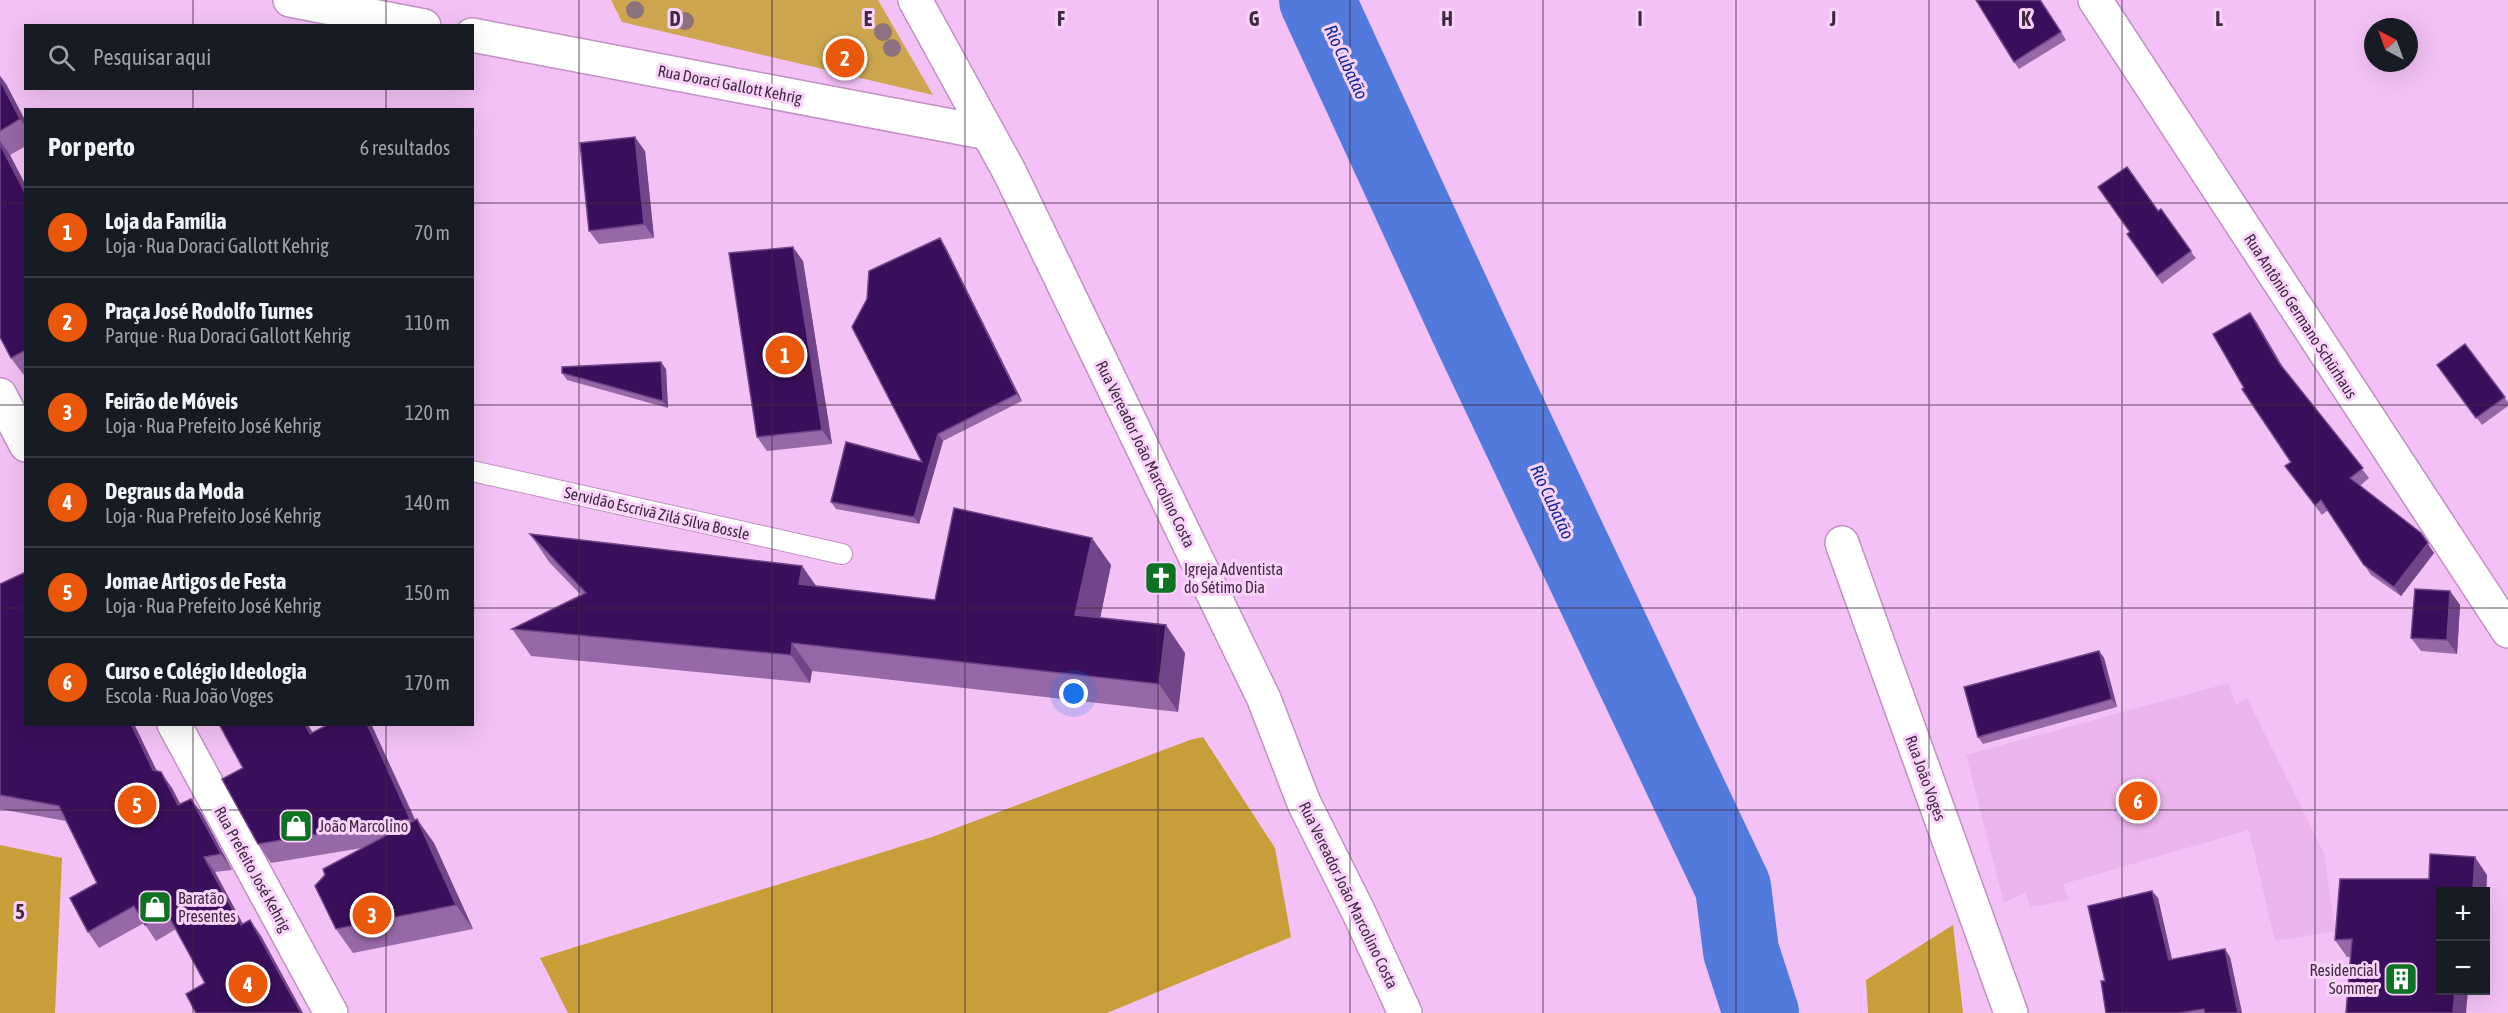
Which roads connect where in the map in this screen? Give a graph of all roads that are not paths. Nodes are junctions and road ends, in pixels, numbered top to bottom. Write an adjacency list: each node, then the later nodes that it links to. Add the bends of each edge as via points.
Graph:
1 (290, 0): 4 (street)
2 (915, 0): 6 (street, Rua Vereador João Marcolino Costa)
3 (2095, 0): 12 (street, Rua Antônio Germano Schürhaus)
4 (414, 24)
5 (474, 35): 6 (street, Rua Doraci Gallott Kehrig)
6 (988, 133): 15 (street, Rua Vereador João Marcolino Costa, via 1264,699 1304,803)
7 (0, 395): 8 (street)
8 (24, 441)
9 (474, 471): 11 (lane, Servidão Escrivã Zilá Silva Bossle)
10 (1842, 543): 16 (street, Rua João Voges)
11 (842, 555)
12 (2508, 632)
13 (175, 726): 14 (street, Rua Prefeito José Kehrig)
14 (331, 1013)
15 (1405, 1013)
16 (2011, 1013)

